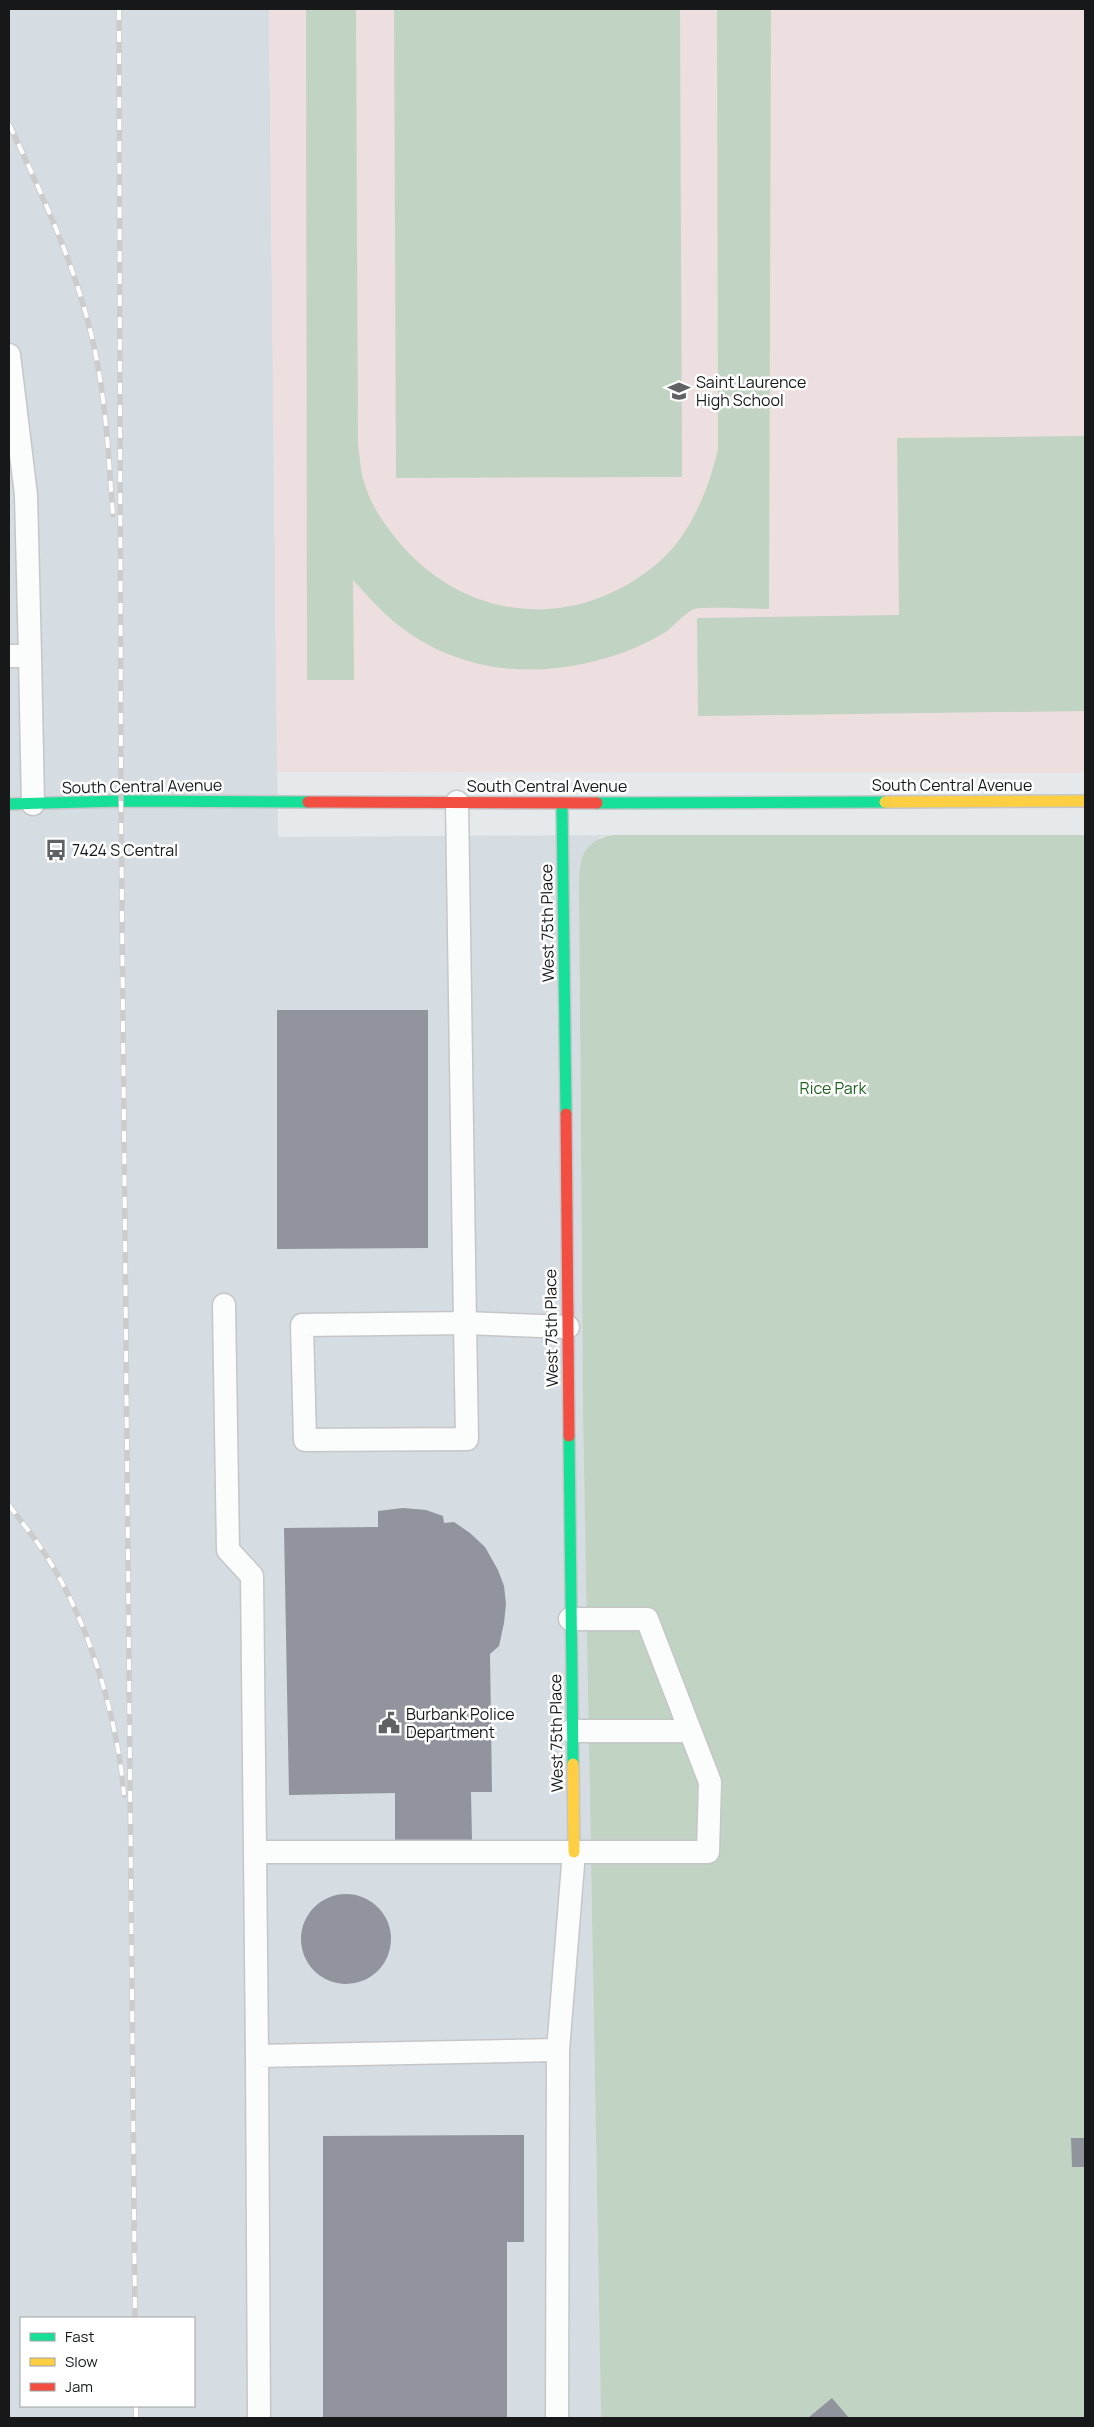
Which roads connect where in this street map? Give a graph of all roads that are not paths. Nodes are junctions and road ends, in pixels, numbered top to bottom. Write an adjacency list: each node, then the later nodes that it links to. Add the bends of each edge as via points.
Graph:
1 (9, 356): 2 (lane, via 26,495)
2 (19, 656): 7 (lane)
3 (1085, 801): 5 (street, South Central Avenue)
4 (457, 802): 5 (street, South Central Avenue); 7 (street, South Central Avenue, via 121,801); 9 (lane)
5 (562, 803): 10 (street, West 75th Place)
6 (9, 804): 7 (street, South Central Avenue)
7 (33, 804)
8 (224, 1305): 14 (lane, via 228,1550 252,1576)
9 (465, 1323): 9 (lane, via 467,1439 305,1440 302,1325); 10 (lane)
10 (568, 1327): 11 (street, West 75th Place)
11 (570, 1619): 12 (lane, via 647,1619); 13 (street, West 75th Place)
12 (690, 1730): 13 (lane); 15 (lane, via 710,1782 708,1852)
13 (572, 1731): 15 (street, West 75th Place)
14 (255, 1852): 15 (lane); 17 (lane)
15 (574, 1852): 16 (lane)
16 (558, 2050): 17 (lane); 19 (lane)
17 (257, 2056): 18 (lane)
18 (259, 2418)
19 (557, 2418)

